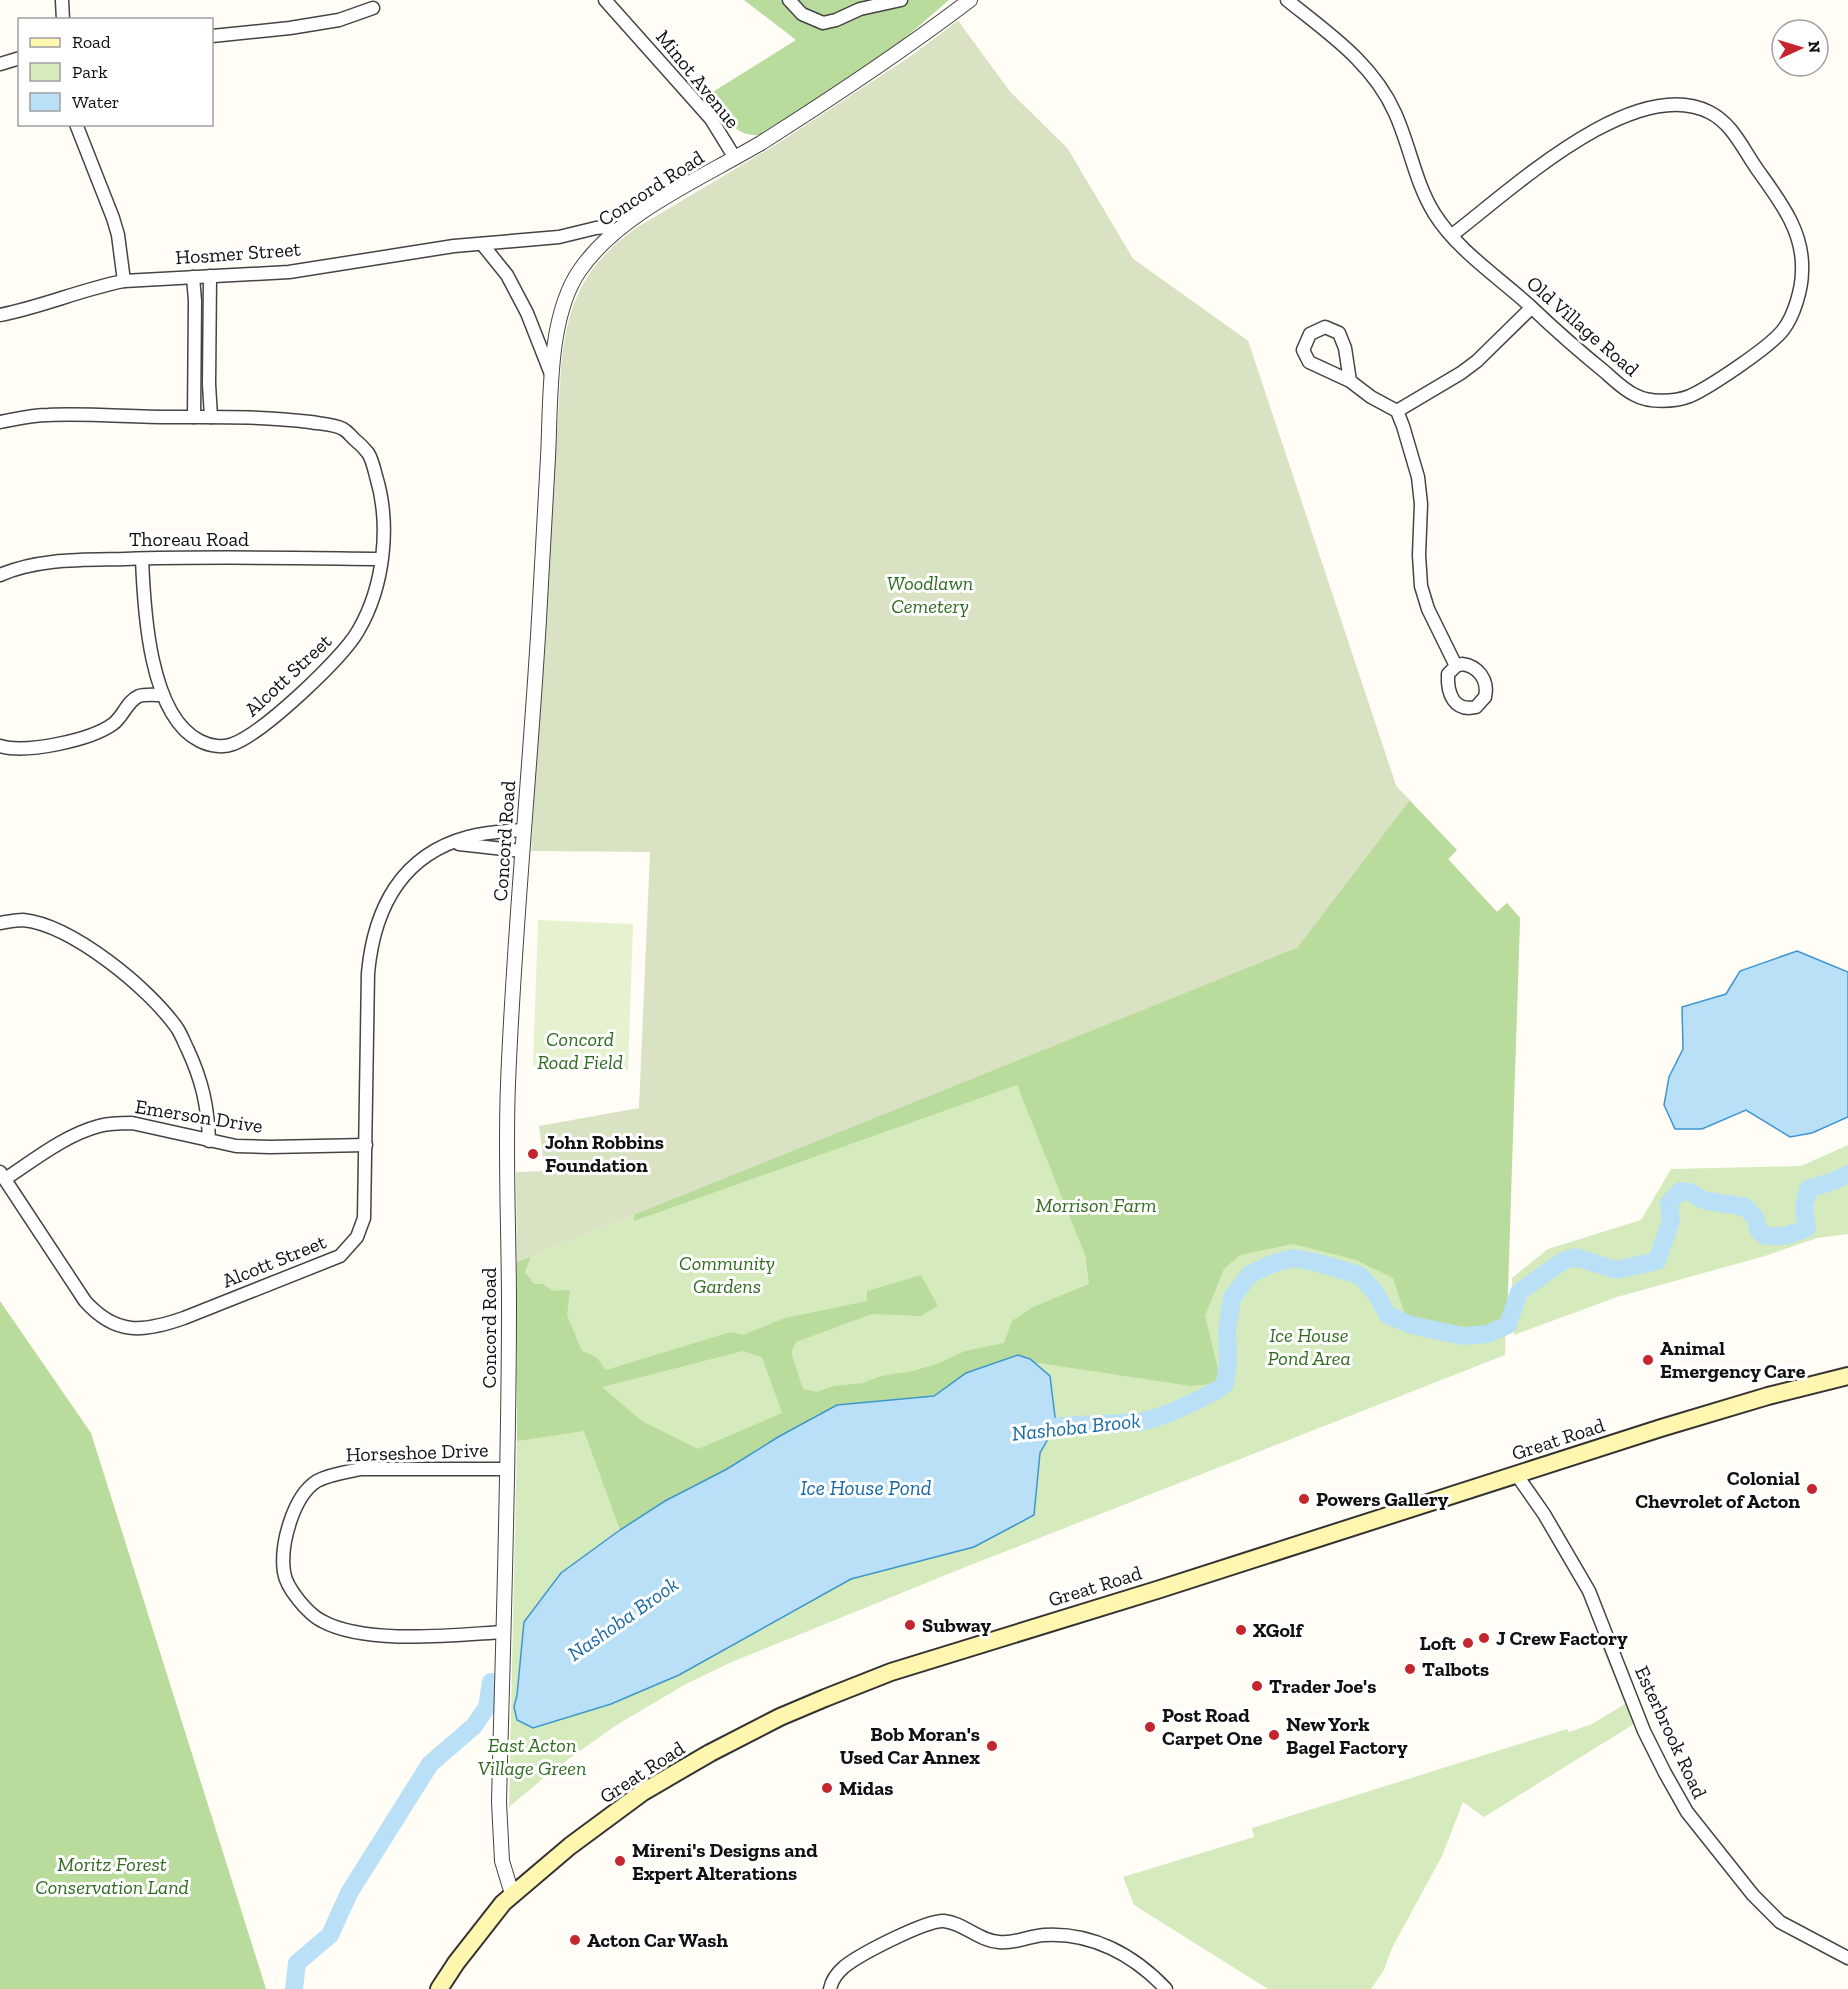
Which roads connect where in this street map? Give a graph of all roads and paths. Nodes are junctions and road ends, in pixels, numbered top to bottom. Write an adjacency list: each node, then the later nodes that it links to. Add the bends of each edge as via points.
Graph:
1 (62, 0): 8 (street)
2 (605, 0): 13 (street, Minot Avenue, via 711,119)
3 (789, 0): 4 (street, via 802,14 824,23 860,9)
4 (901, 0)
5 (969, 0): 13 (street, Concord Road, via 915,41)
6 (1287, 0): 15 (street, Old Village Road, via 1332,34 1371,73 1394,109 1423,194)
7 (373, 8): 9 (street, via 339,20)
8 (63, 18)
9 (213, 36)
10 (18, 59): 11 (street)
11 (0, 64)
12 (77, 126): 19 (street, via 113,218)
13 (735, 158): 14 (street, Concord Road)
14 (616, 231): 16 (street, Hosmer Street, via 602,227 559,237); 22 (street, Concord Road, via 572,283 559,322)
15 (1452, 235): 20 (street, Old Village Road); 20 (street, Old Village Road, via 1558,152 1590,132 1632,113 1685,105 1710,112 1732,131 1798,236 1803,270 1798,297 1784,329 1762,349 1690,396 1668,401 1637,397)
16 (482, 244): 17 (street, Hosmer Street, via 289,272); 22 (street, via 507,275 527,313)
17 (210, 276): 18 (street, Hosmer Street); 26 (street)
18 (194, 277): 19 (street, Hosmer Street); 25 (street)
19 (124, 281): 21 (street, Hosmer Street)
20 (1532, 308): 24 (street, via 1477,361)
21 (0, 315)
22 (553, 380): 34 (street, Concord Road)
23 (1350, 381): 23 (street, via 1339,333 1324,327 1310,334 1303,350 1307,360); 24 (street)
24 (1397, 411): 31 (street, via 1418,477 1421,586)
25 (194, 417): 26 (street, Alcott Street); 27 (street, Alcott Street, via 47,415)
26 (211, 417): 29 (street, Alcott Street, via 294,420 345,430 369,454 379,486)
27 (0, 422)
28 (142, 558): 29 (street, Thoreau Road); 30 (street, Thoreau Road, via 43,562); 32 (street, Alcott Street, via 144,605)
29 (381, 559): 32 (street, Alcott Street, via 367,613 345,650 253,734 232,745 201,741 176,720)
30 (0, 575)
31 (1456, 666)
32 (162, 695): 33 (street, via 139,696 114,723 83,737 44,747)
33 (0, 746)
34 (523, 830): 35 (street, Alcott Street, via 484,833); 36 (street, Concord Road)
35 (446, 845): 36 (street, Alcott Street, via 474,844); 39 (street, Alcott Street, via 422,858 400,880 375,926 367,984)
36 (522, 851): 42 (street, Concord Road, via 508,1087)
37 (0, 923): 38 (street, via 20,920 58,932 95,952 144,990 177,1029 198,1071 208,1110)
38 (209, 1141): 39 (street, Emerson Drive, via 270,1148); 40 (street, Emerson Drive, via 132,1124 99,1126)
39 (366, 1145): 40 (street, Alcott Street, via 364,1218 345,1253 312,1269 147,1329 127,1328 96,1313)
40 (2, 1175)
41 (1848, 1376): 43 (main road, Great Road, via 1768,1396)
42 (507, 1468): 44 (street, Concord Road); 44 (street, Horseshoe Drive, via 361,1469 317,1482 301,1497 292,1515 285,1543 284,1574 300,1602 321,1621 350,1632)
43 (1516, 1474): 45 (main road, Great Road, via 891,1672 825,1698 727,1744 643,1792); 46 (street, Esterbrook Road, via 1589,1592 1644,1731 1687,1812 1753,1895 1780,1922)
44 (503, 1632): 45 (street, Concord Road, via 499,1823 502,1861)
45 (512, 1894): 48 (main road, Great Road)
46 (1848, 1958)
47 (831, 1985): 49 (street, via 840,1970 855,1959 926,1924 941,1921 999,1942 1053,1935 1101,1944 1129,1956)
48 (439, 1989)
49 (1166, 1989)

